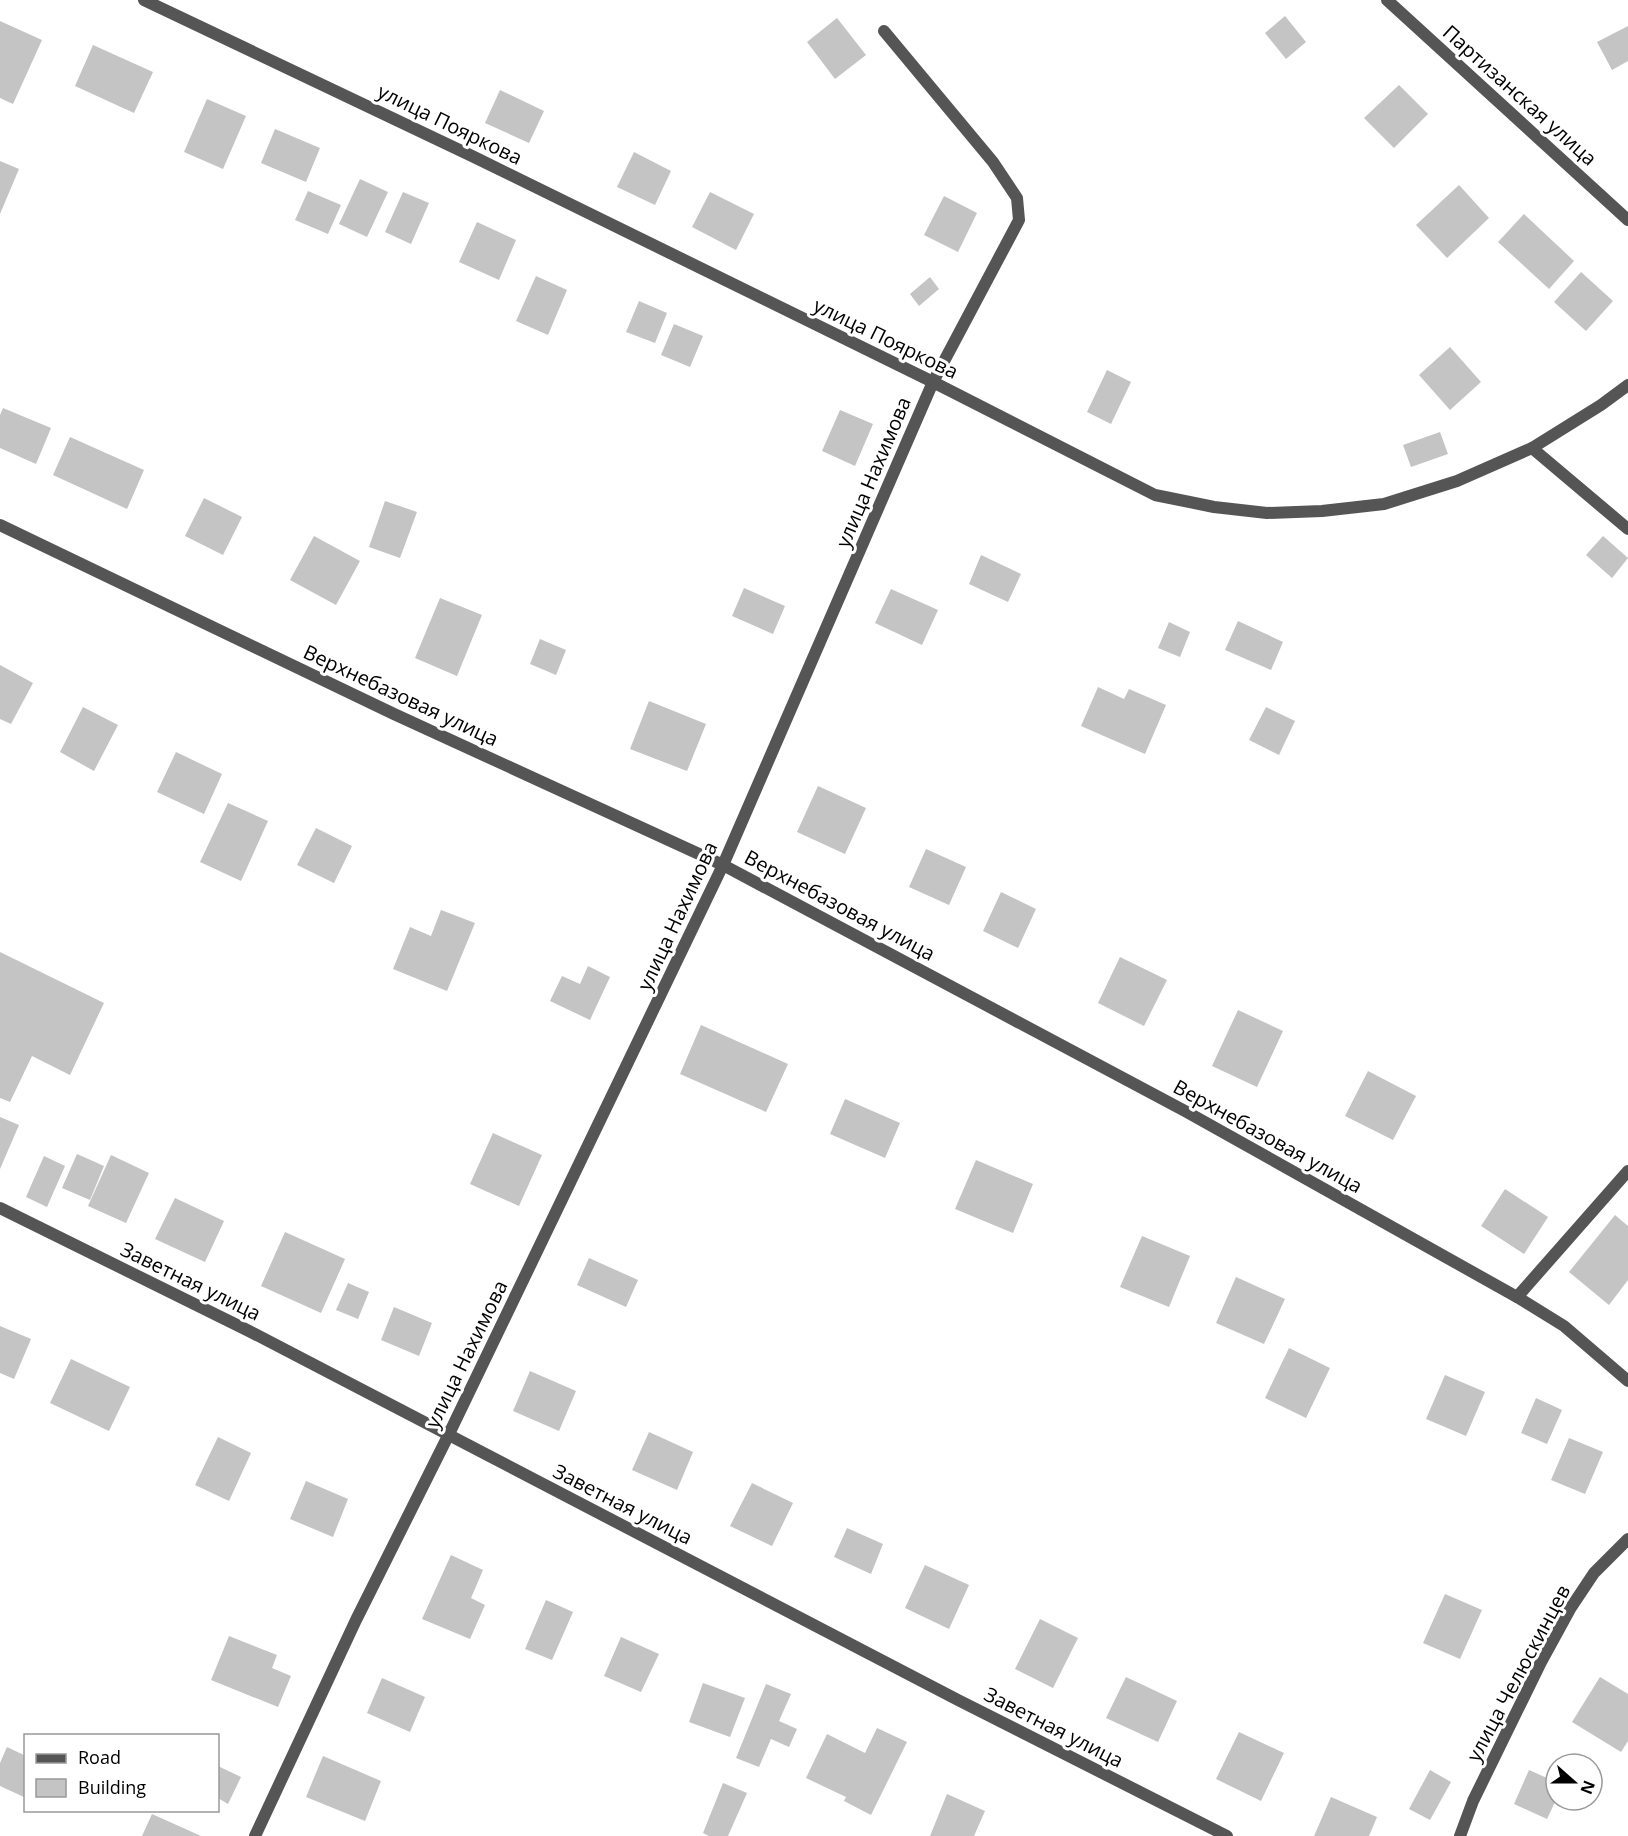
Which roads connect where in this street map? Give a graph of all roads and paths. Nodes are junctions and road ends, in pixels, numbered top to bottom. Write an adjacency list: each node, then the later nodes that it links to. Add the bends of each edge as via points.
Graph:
1 (144, 0): 5 (street, улица Пояркова)
2 (1387, 0): 4 (street, Партизанская улица)
3 (884, 31): 5 (street, улица Нахимова, via 993,162 1017,198 1019,220)
4 (1628, 220)
5 (933, 382): 7 (street, улица Пояркова, via 1155,495 1267,513 1384,504 1456,481); 10 (street, улица Нахимова)
6 (1628, 385): 7 (street, улица Пояркова)
7 (1532, 448): 9 (street)
8 (0, 525): 10 (street, Верхнебазовая улица, via 394,714)
9 (1628, 529)
10 (723, 865): 13 (street, Верхнебазовая улица, via 1185,1111); 15 (street, улица Нахимова)
11 (1628, 1171): 13 (street)
12 (0, 1208): 15 (street, Заветная улица, via 249,1331)
13 (1517, 1297): 14 (street, Верхнебазовая улица, via 1564,1326)
14 (1628, 1381)
15 (448, 1436): 17 (street, улица Нахимова); 18 (street, Заветная улица)
16 (1628, 1539): 19 (street, улица Челюскинцев, via 1594,1573 1569,1609 1473,1801)
17 (255, 1836)
18 (1227, 1836)
19 (1460, 1836)

